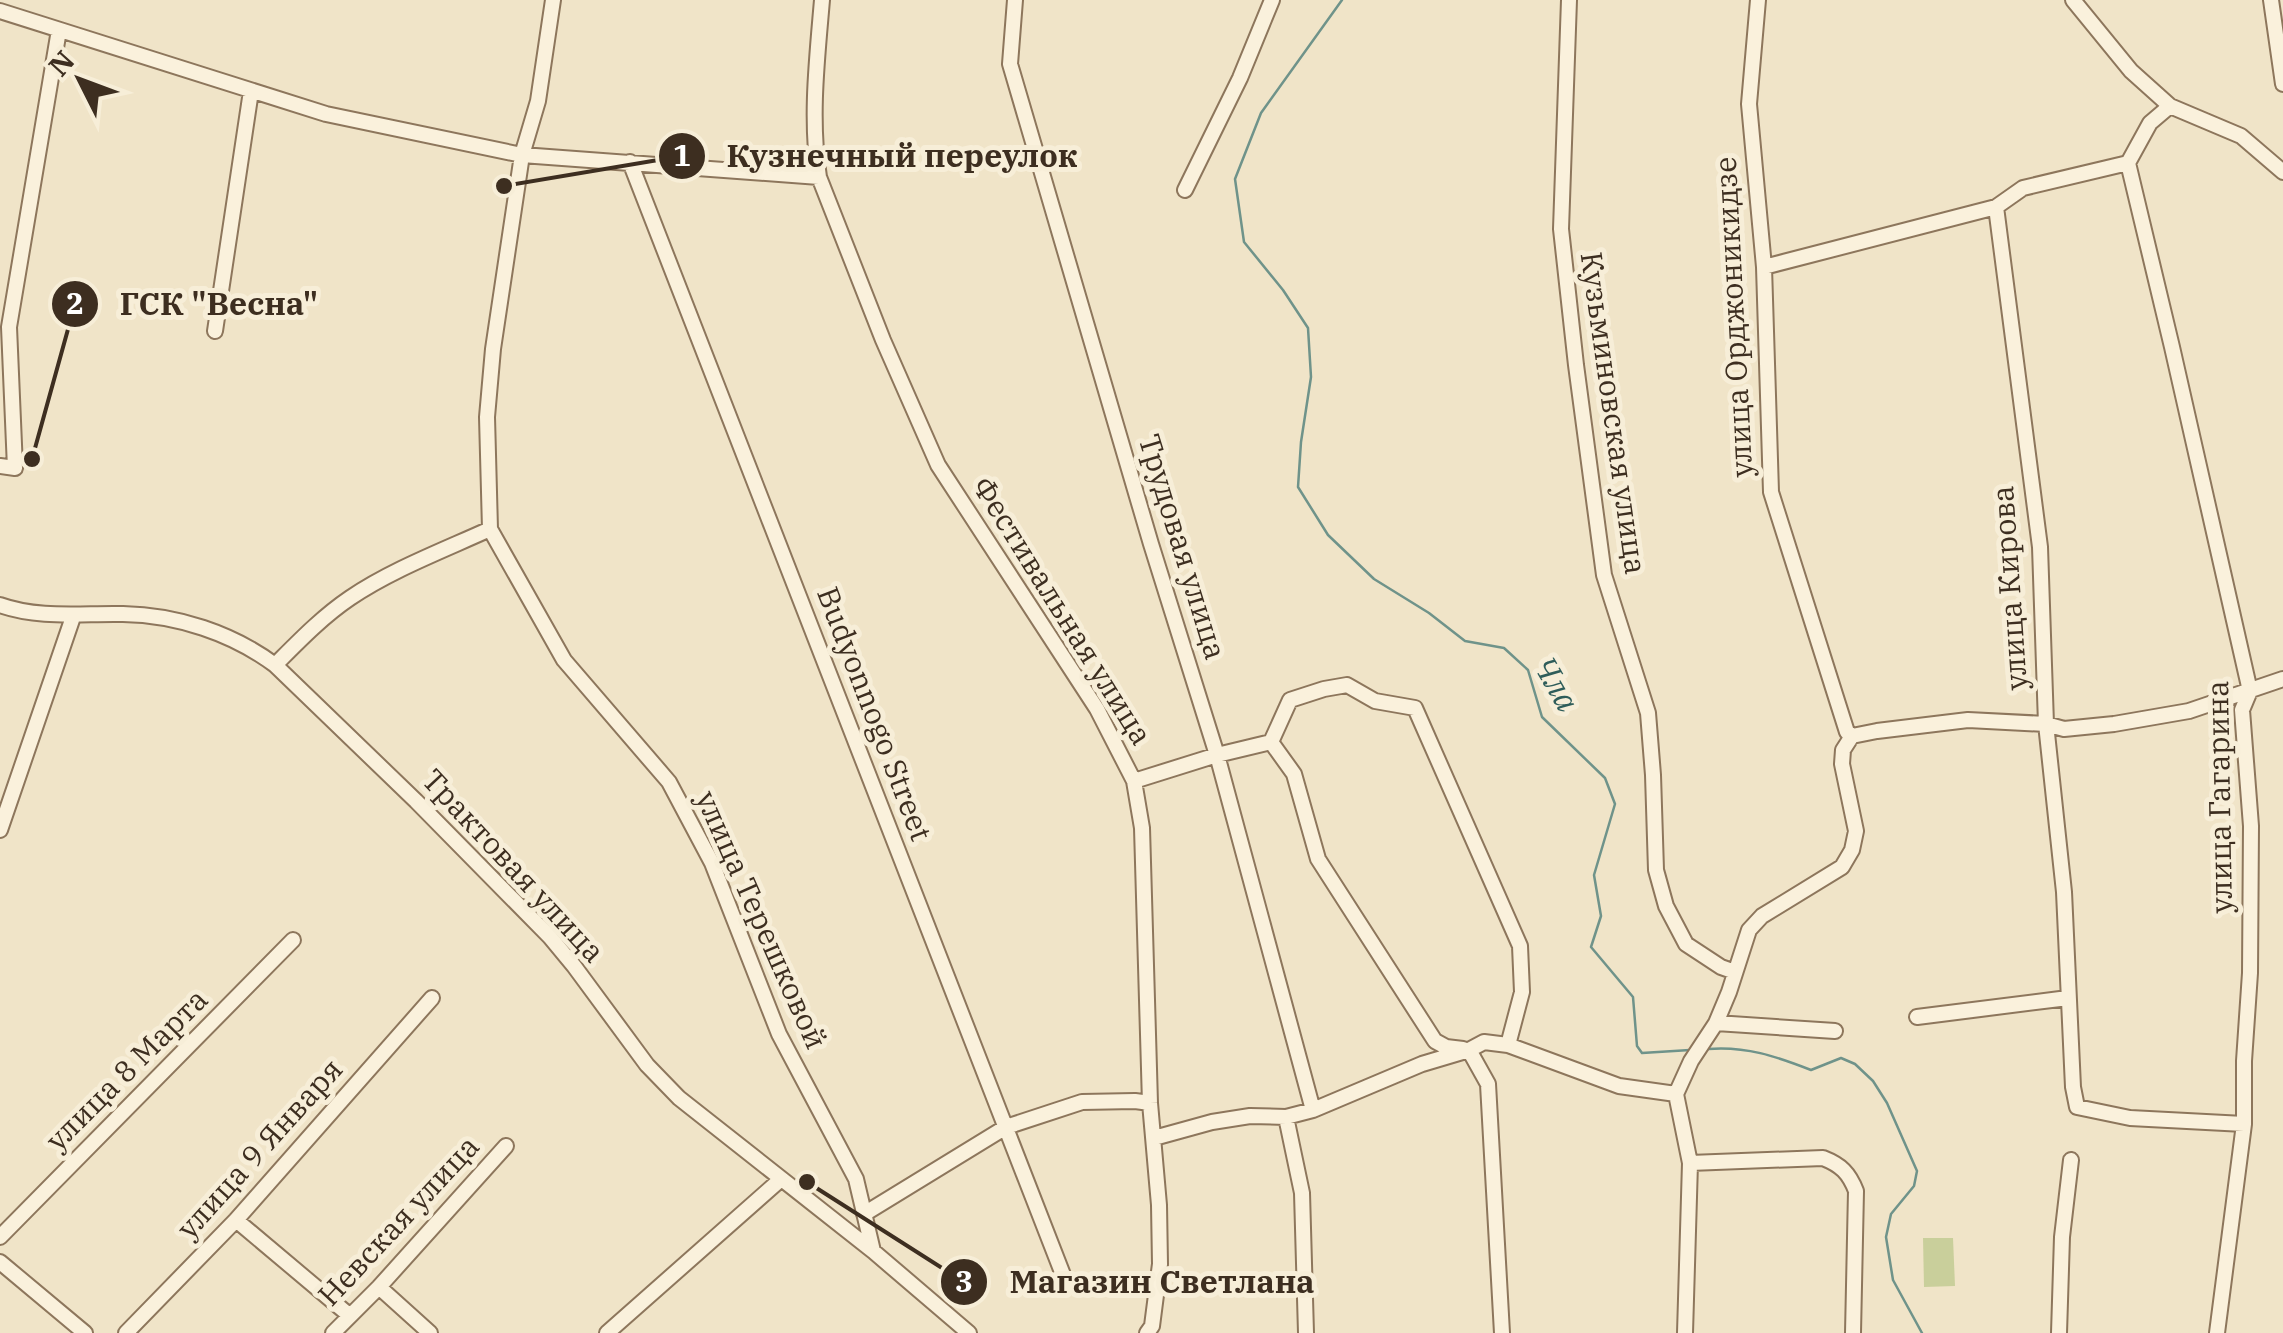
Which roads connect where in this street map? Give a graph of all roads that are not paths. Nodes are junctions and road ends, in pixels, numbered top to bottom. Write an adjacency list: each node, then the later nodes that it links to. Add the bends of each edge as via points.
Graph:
1 (553, 0): 14 (street, улица Терешковой)
2 (822, 0): 18 (street, Фестивальная улица, via 814,149)
3 (1015, 0): 33 (street, Трудовая улица, via 1010,64)
4 (1272, 0): 19 (street)
5 (1568, 0): 37 (street, Кузьминовская улица, via 1561,229 1604,575 1648,713 1656,870 1666,906 1686,944)
6 (1758, 0): 21 (street, улица Орджоникидзе, via 1749,104)
7 (2074, 0): 13 (street, via 2131,71)
8 (2271, 0): 11 (street)
9 (0, 11): 10 (street)
10 (59, 30): 12 (street); 23 (street, via 9,326)
11 (2283, 84)
12 (251, 90): 14 (street, via 326,114); 22 (street)
13 (2170, 106): 16 (street, via 2150,123); 17 (street, via 2241,136)
14 (522, 156): 15 (street); 24 (street, улица Терешковой, via 491,366)
15 (630, 162): 18 (street); 50 (street, Budyonnogo Street)
16 (2128, 163): 20 (street, via 2023,188); 29 (street, улица Гагарина)
17 (2283, 172)
18 (819, 177): 34 (street, Фестивальная улица, via 938,464 1097,709)
19 (1184, 190)
20 (1996, 207): 21 (street); 30 (street, улица Кирова, via 2040,547)
21 (1764, 267): 32 (street, улица Орджоникидзе, via 1771,492)
22 (216, 331)
23 (8, 467)
24 (490, 529): 27 (street, via 370,585); 56 (street, улица Терешковой, via 564,660 668,782 712,863 780,1034 856,1179)
25 (0, 606): 26 (street, Трактовая улица)
26 (72, 616): 27 (street, Трактовая улица, via 166,619 226,636); 35 (street)
27 (275, 664): 55 (street, Трактовая улица, via 550,937 679,1098)
28 (2283, 680): 29 (street)
29 (2250, 691): 30 (street, via 2114,724); 49 (street, улица Гагарина, via 2242,710 2251,826)
30 (2046, 724): 32 (street, via 1968,720 1878,731); 39 (street, улица Кирова)
31 (1271, 742): 33 (street); 43 (street, via 1290,700 1324,689 1347,685 1375,702 1415,708 1520,946 1522,992); 44 (street, via 1294,774 1318,859 1389,972 1435,1041)
32 (1848, 743): 37 (street, улица Орджоникидзе, via 1842,764 1856,831 1852,850 1842,866 1762,916 1749,930)
33 (1217, 755): 34 (street); 47 (street, Трудовая улица)
34 (1134, 780): 46 (street, Фестивальная улица, via 1142,828)
35 (0, 830)
36 (292, 940): 58 (street, улица 8 Марта)
37 (1735, 972): 41 (street)
38 (432, 998): 57 (street, улица 9 Января)
39 (2068, 998): 40 (street); 49 (street, улица Кирова, via 2076,1107 2130,1118)
40 (1917, 1017)
41 (1716, 1023): 42 (street); 45 (street)
42 (1836, 1030)
43 (1508, 1045): 44 (street, via 1484,1042); 45 (street, via 1619,1086)
44 (1469, 1050): 47 (street); 72 (street, via 1488,1084)
45 (1676, 1094): 54 (street)
46 (1150, 1103): 50 (street, via 1082,1102); 51 (street, Фестивальная улица)
47 (1313, 1110): 48 (street)
48 (1286, 1117): 51 (street, via 1212,1122); 71 (street, via 1302,1193)
49 (2244, 1124): 76 (street, улица Гагарина)
50 (1006, 1128): 56 (street); 62 (street, Budyonnogo Street)
51 (1154, 1138): 70 (street, Фестивальная улица, via 1160,1264)
52 (506, 1146): 61 (street, Невская улица)
53 (2071, 1160): 75 (street)
54 (1690, 1163): 73 (street); 74 (street, via 1823,1158 1850,1175 1856,1191)
55 (780, 1180): 59 (street, Трактовая улица); 68 (street)
56 (864, 1214): 59 (street, улица Терешковой)
57 (236, 1220): 63 (street); 65 (street, улица 9 Января)
58 (0, 1238)
59 (873, 1251): 69 (street, Трактовая улица)
60 (0, 1262): 64 (street)
61 (378, 1286): 63 (street, Невская улица); 67 (street)
62 (1067, 1286)
63 (349, 1316): 66 (street, Невская улица)
64 (85, 1333)
65 (126, 1333)
66 (333, 1333)
67 (430, 1333)
68 (607, 1333)
69 (969, 1333)
70 (1147, 1333)
71 (1306, 1333)
72 (1502, 1333)
73 (1685, 1333)
74 (1854, 1333)
75 (2058, 1333)
76 (2216, 1333)

